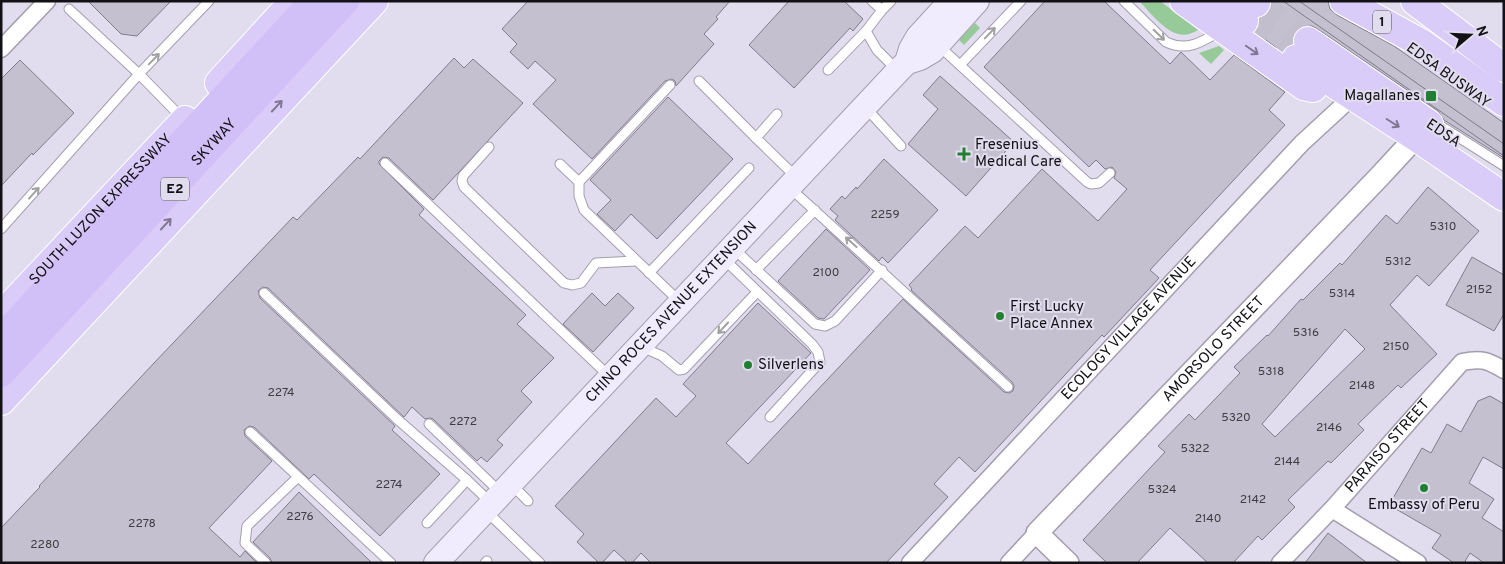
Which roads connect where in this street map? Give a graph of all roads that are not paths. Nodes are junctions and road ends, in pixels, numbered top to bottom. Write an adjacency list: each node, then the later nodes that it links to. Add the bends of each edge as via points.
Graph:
1 (47, 1): 25 (street)
2 (209, 1): 31 (lane, one-way to 2)
3 (281, 1): 37 (highway)
4 (294, 1): 37 (highway, E2)
5 (314, 1): 63 (highway, SKYWAY / E2)
6 (347, 1): 66 (highway, SKYWAY / E2)
7 (374, 1): 69 (highway, one-way to 7)
8 (872, 1): 20 (lane)
9 (891, 1): 20 (lane)
10 (977, 1): 23 (main road, CHINO ROCES AVENUE EXTENSION)
11 (1021, 1): 28 (lane, one-way to 11)
12 (1124, 1): 21 (lane, one-way to 21, via 1166,42 1186,47 1193,46)
13 (1184, 1): 21 (highway)
14 (1216, 1): 21 (highway)
15 (1343, 1): 24 (highway, 1)
16 (1374, 1): 24 (highway)
17 (946, 3): 23 (main road, CHINO ROCES AVENUE EXTENSION)
18 (1425, 4): 27 (highway)
19 (69, 9): 31 (lane)
20 (882, 10): 22 (lane)
21 (1244, 14): 34 (highway, one-way to 34, via 1304,86)
22 (866, 31): 29 (lane, via 877,50); 30 (lane)
23 (930, 38): 28 (lane); 29 (main road, CHINO ROCES AVENUE EXTENSION, via 911,49)
24 (1410, 42): 35 (highway, 1)
25 (1, 49)
26 (1302, 50): 34 (highway); 45 (lane); 48 (highway, EDSA)
27 (1500, 58)
28 (960, 65): 47 (lane, via 1087,182 1099,183)
29 (902, 67): 36 (main road, CHINO ROCES AVENUE EXTENSION)
30 (828, 70)
31 (139, 74): 37 (lane); 53 (lane, one-way to 31)
32 (699, 81): 40 (lane)
33 (670, 85): 49 (lane)
34 (1352, 96): 39 (highway, one-way to 39); 84 (street, ECOLOGY VILLAGE AVENUE, via 1307,139)
35 (1504, 102)
36 (865, 107): 41 (lane); 50 (main road, CHINO ROCES AVENUE EXTENSION)
37 (193, 112): 62 (highway, SOUTH LUZON EXPRESSWAY / E2)
38 (777, 114): 40 (lane)
39 (1416, 137): 51 (highway); 79 (street, AMORSOLO STREET)
40 (756, 138): 50 (lane)
41 (901, 146)
42 (489, 147): 55 (lane, via 463,176 464,187 564,283 581,283 596,263)
43 (385, 162): 67 (lane)
44 (560, 164): 49 (lane)
45 (1504, 166)
46 (749, 168): 58 (lane)
47 (1110, 173)
48 (1504, 175)
49 (579, 182): 55 (lane, via 584,210)
50 (794, 183): 52 (lane); 54 (main road, CHINO ROCES AVENUE EXTENSION)
51 (1504, 197)
52 (817, 212): 56 (lane); 57 (lane, one-way to 52)
53 (1, 229)
54 (728, 253): 56 (lane); 59 (lane); 61 (main road, CHINO ROCES AVENUE EXTENSION)
55 (636, 261): 58 (lane)
56 (756, 270): 57 (lane, via 815,324 825,326 835,321)
57 (882, 270): 68 (lane)
58 (649, 273): 61 (lane)
59 (757, 292): 64 (lane, one-way to 64, via 684,369 679,370 662,356); 70 (lane, via 812,344 820,362)
60 (264, 293): 74 (lane, via 397,419)
61 (681, 303): 64 (main road, CHINO ROCES AVENUE EXTENSION)
62 (1, 316)
63 (1, 339)
64 (640, 346): 67 (main road, CHINO ROCES AVENUE EXTENSION)
65 (1504, 370): 77 (street, PARAISO STREET, via 1488,361 1462,362)
66 (1, 374)
67 (611, 378): 75 (main road, CHINO ROCES AVENUE EXTENSION)
68 (1008, 387)
69 (1, 401)
70 (770, 417)
71 (429, 424): 75 (lane)
72 (250, 432): 73 (lane)
73 (298, 477): 80 (lane, via 247,526 245,543); 81 (lane)
74 (467, 480): 75 (lane); 78 (lane)
75 (498, 498): 76 (lane); 82 (main road, CHINO ROCES AVENUE EXTENSION); 83 (lane)
76 (528, 501)
77 (1332, 509): 87 (street, PARAISO STREET); 88 (street)
78 (427, 523)
79 (1037, 533): 85 (street, AMORSOLO STREET); 86 (street)
80 (266, 563)
81 (390, 563)
82 (436, 563)
83 (540, 563)
84 (910, 563)
85 (1009, 563)
86 (1068, 563)
87 (1280, 563)
88 (1418, 563)

